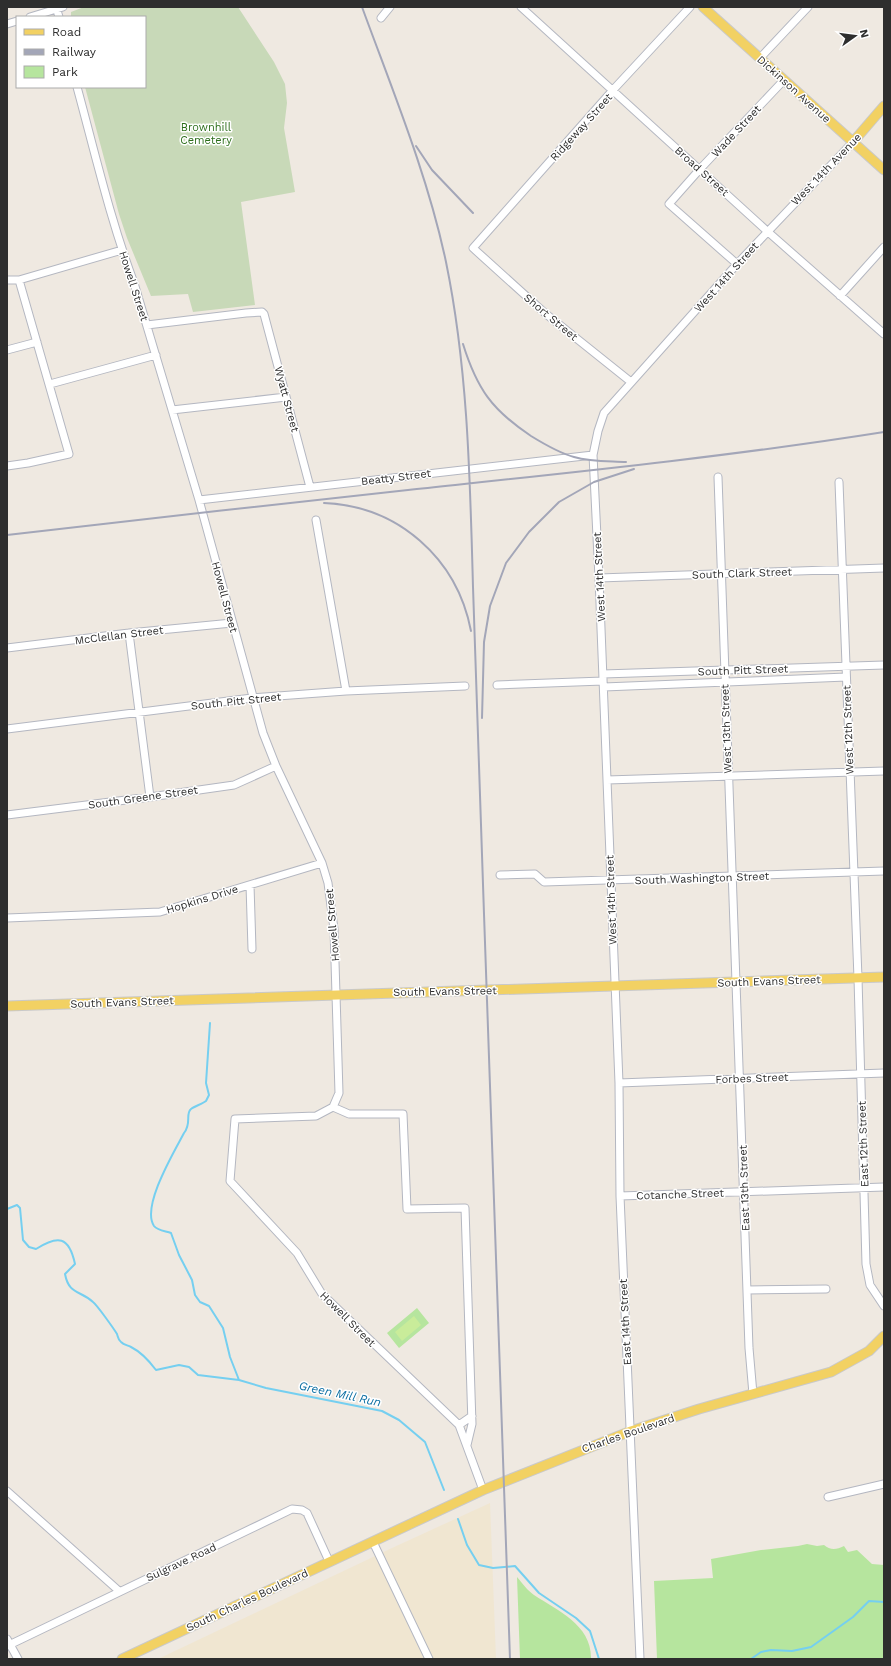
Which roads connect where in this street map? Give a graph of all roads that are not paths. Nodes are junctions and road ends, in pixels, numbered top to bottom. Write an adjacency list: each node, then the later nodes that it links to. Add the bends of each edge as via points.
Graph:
1 (390, 7): 8 (street)
2 (521, 7): 12 (street, Broad Street)
3 (690, 7): 12 (street, Ridgeway Street)
4 (704, 7): 9 (main road, Dickinson Avenue)
5 (808, 7): 9 (street)
6 (58, 8): 7 (street)
7 (33, 16)
8 (381, 18)
9 (760, 58): 10 (main road, Dickinson Avenue)
10 (784, 80): 14 (main road, Dickinson Avenue); 15 (street, Wade Street)
11 (77, 88): 20 (street, Howell Street)
12 (612, 91): 15 (street, Broad Street); 19 (street, Ridgeway Street)
13 (884, 106): 14 (main road, West 14th Avenue)
14 (853, 142): 16 (main road, Dickinson Avenue); 17 (street, West 14th Avenue)
15 (700, 169): 17 (street, Broad Street); 21 (street, Wade Street, via 669,204)
16 (884, 170)
17 (767, 231): 21 (street, West 14th Street); 24 (street, Broad Street)
18 (884, 247): 24 (street)
19 (473, 248): 30 (street, Short Street, via 546,314)
20 (122, 250): 23 (street); 25 (street, Howell Street)
21 (737, 264): 30 (street, West 14th Street)
22 (7, 280): 23 (street)
23 (19, 280): 27 (street)
24 (840, 296): 26 (street, Broad Street)
25 (147, 325): 29 (street, Howell Street); 32 (street, Wyatt Street, via 262,312)
26 (884, 334)
27 (37, 342): 28 (street); 31 (street)
28 (7, 350)
29 (156, 356): 31 (street); 33 (street, Howell Street)
30 (631, 382): 34 (street, West 14th Street, via 604,413)
31 (50, 384): 35 (street, via 69,454)
32 (286, 397): 33 (street); 38 (street, Wyatt Street)
33 (172, 410): 39 (street, Howell Street)
34 (593, 455): 38 (street, Beatty Street); 44 (street, West 14th Street)
35 (7, 466)
36 (718, 477): 43 (street, West 13th Street)
37 (839, 482): 42 (street, West 12th Street)
38 (310, 487): 39 (street, Beatty Street)
39 (199, 500): 45 (street, Howell Street)
40 (316, 520): 56 (street)
41 (884, 568): 42 (street, South Clark Street)
42 (842, 570): 43 (street, South Clark Street); 49 (street, West 12th Street)
43 (721, 574): 44 (street, South Clark Street); 50 (street, West 13th Street)
44 (600, 578): 52 (street, West 14th Street)
45 (232, 623): 46 (street, McClellan Street); 57 (street, Howell Street)
46 (129, 633): 47 (street, McClellan Street); 58 (street)
47 (7, 648)
48 (884, 665): 49 (street, South Pitt Street)
49 (846, 666): 50 (street, South Pitt Street); 51 (street, West 12th Street)
50 (724, 670): 52 (street, South Pitt Street); 53 (street, West 13th Street)
51 (846, 677): 53 (street, South Pitt Street); 62 (street, West 12th Street)
52 (603, 681): 53 (street, South Pitt Street); 54 (street, South Pitt Street); 64 (street, West 14th Street)
53 (725, 682): 63 (street, West 13th Street)
54 (497, 685)
55 (465, 686): 56 (street, South Pitt Street)
56 (346, 691): 57 (street, South Pitt Street)
57 (252, 698): 58 (street, South Pitt Street); 60 (street, Howell Street)
58 (139, 712): 59 (street, South Pitt Street); 65 (street)
59 (7, 729)
60 (276, 766): 65 (street, South Greene Street, via 234,784); 67 (street, Howell Street)
61 (884, 771): 62 (street)
62 (850, 772): 63 (street); 69 (street, West 12th Street)
63 (728, 776): 64 (street); 71 (street, West 13th Street)
64 (607, 780): 72 (street, West 14th Street)
65 (150, 797): 66 (street, South Greene Street)
66 (7, 815)
67 (322, 864): 73 (street, Hopkins Drive); 80 (street, Howell Street, via 332,902)
68 (884, 871): 69 (street, South Washington Street)
69 (854, 872): 71 (street, South Washington Street); 77 (street, West 12th Street)
70 (500, 874): 72 (street, South Washington Street, via 535,874 544,882)
71 (731, 877): 72 (street, South Washington Street); 78 (street, West 13th Street)
72 (611, 881): 79 (street, West 14th Street)
73 (250, 885): 74 (street, Hopkins Drive, via 160,912); 75 (street)
74 (7, 918)
75 (252, 949)
76 (884, 977): 77 (main road, South Evans Street)
77 (858, 978): 78 (main road, South Evans Street); 83 (street, East 12th Street)
78 (736, 982): 79 (main road, South Evans Street); 84 (street, East 13th Street)
79 (615, 986): 80 (main road, South Evans Street); 85 (street, East 14th Street)
80 (336, 995): 81 (main road, South Evans Street); 86 (street, Howell Street, via 339,1093)
81 (7, 1006)
82 (884, 1073): 83 (street, Forbes Street)
83 (861, 1074): 84 (street, Forbes Street); 88 (street, East 12th Street)
84 (740, 1078): 85 (street, Forbes Street); 89 (street, East 13th Street)
85 (619, 1083): 90 (street, East 14th Street)
86 (333, 1107): 96 (street, via 349,1114 403,1114 407,1209 465,1208); 97 (street, Howell Street, via 316,1116 235,1119 230,1181 297,1253 322,1294)
87 (884, 1187): 88 (street, Cotanche Street)
88 (864, 1188): 89 (street, Cotanche Street); 93 (street, East 12th Street, via 866,1264 870,1285)
89 (744, 1192): 90 (street, Cotanche Street); 92 (street, East 13th Street)
90 (620, 1196): 98 (street, East 14th Street)
91 (826, 1289): 92 (street)
92 (747, 1290): 95 (street, East 13th Street)
93 (884, 1306)
94 (884, 1336): 95 (main road, Charles Boulevard, via 869,1351 831,1372)
95 (753, 1394): 98 (main road, Charles Boulevard)
96 (472, 1416): 97 (street); 99 (street)
97 (459, 1425): 99 (street, Howell Street)
98 (631, 1431): 101 (main road, Charles Boulevard); 111 (street, East 14th Street)
99 (467, 1445): 101 (street, Howell Street)
100 (884, 1484): 103 (street)
101 (483, 1490): 104 (main road, Charles Boulevard)
102 (7, 1491): 106 (street)
103 (828, 1497)
104 (373, 1542): 105 (main road, South Charles Boulevard); 108 (street)
105 (329, 1562): 106 (street, Sulgrave Road, via 307,1514 302,1510 292,1509); 110 (main road, South Charles Boulevard)
106 (119, 1591): 107 (street, Sulgrave Road)
107 (8, 1643): 109 (street)
108 (428, 1658)
109 (18, 1659)
110 (122, 1659)
111 (640, 1659)

